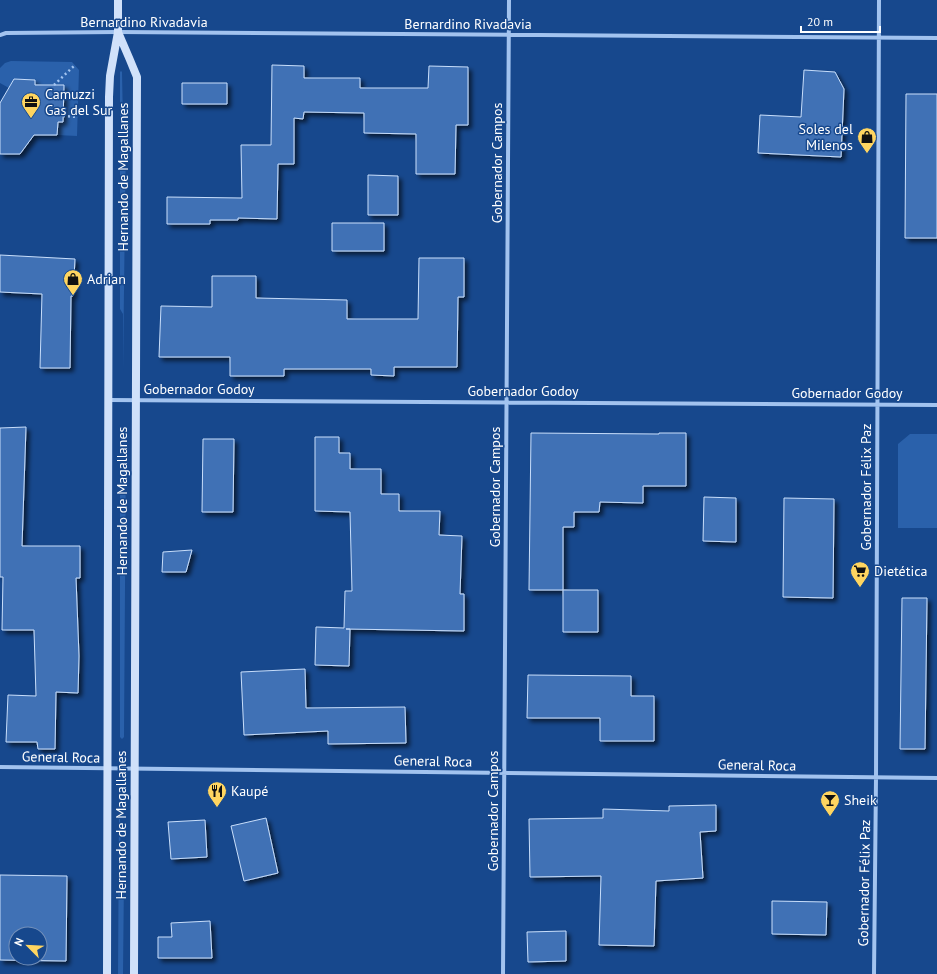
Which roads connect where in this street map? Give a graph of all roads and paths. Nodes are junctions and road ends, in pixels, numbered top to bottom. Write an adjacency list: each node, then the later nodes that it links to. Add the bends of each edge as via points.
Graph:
1 (118, 0): 4 (main road, Hernando de Magallanes)
2 (510, 0): 6 (street, Gobernador Campos)
3 (880, 0): 7 (street, Gobernador Félix Paz)
4 (118, 32): 5 (street, Bernardino Rivadavia, via 6,32); 6 (street, Bernardino Rivadavia); 13 (main road, Hernando de Magallanes, via 109,97); 14 (main road, Hernando de Magallanes, via 137,77)
5 (0, 35)
6 (509, 35): 7 (street, Bernardino Rivadavia); 15 (street, Gobernador Campos)
7 (879, 38): 8 (street, Bernardino Rivadavia); 16 (street, Gobernador Félix Paz)
8 (937, 38)
9 (75, 65): 10 (path)
10 (54, 85)
11 (63, 116): 12 (path)
12 (78, 117)
13 (109, 400): 14 (street, Gobernador Godoy); 19 (main road, Hernando de Magallanes)
14 (136, 400): 15 (street, Gobernador Godoy); 20 (main road, Hernando de Magallanes)
15 (506, 402): 16 (street, Gobernador Godoy); 21 (street, Gobernador Campos)
16 (878, 404): 17 (street, Gobernador Godoy); 22 (street, Gobernador Félix Paz)
17 (937, 405)
18 (0, 767): 19 (street, General Roca)
19 (107, 768): 20 (street, General Roca); 24 (main road, Hernando de Magallanes)
20 (134, 769): 21 (street, General Roca); 25 (main road, Hernando de Magallanes)
21 (504, 773): 22 (street, General Roca); 26 (street, Gobernador Campos)
22 (876, 778): 23 (street, General Roca); 27 (street, Gobernador Félix Paz)
23 (937, 778)
24 (107, 974)
25 (134, 974)
26 (502, 974)
27 (874, 974)

